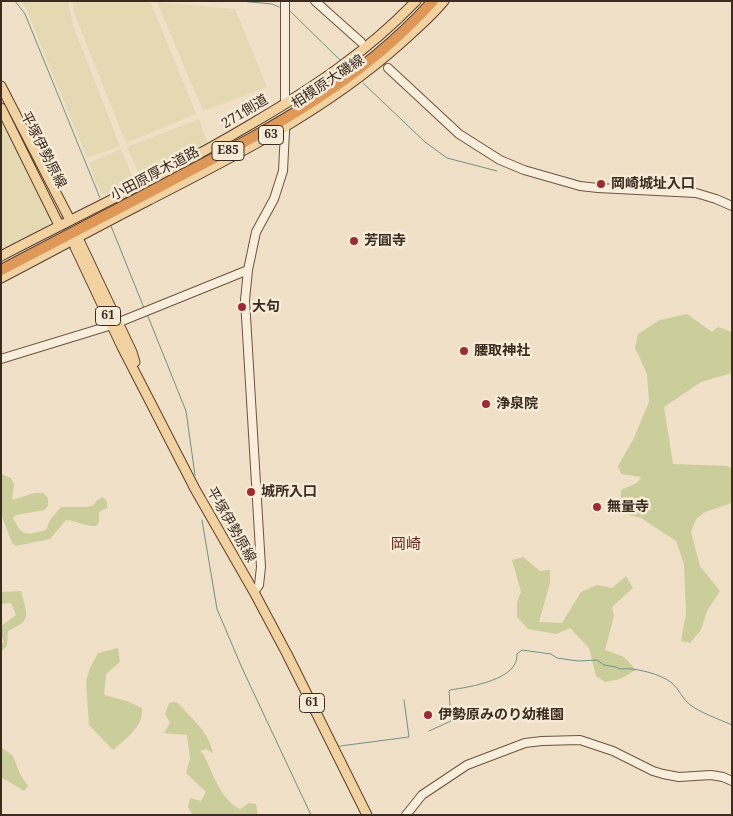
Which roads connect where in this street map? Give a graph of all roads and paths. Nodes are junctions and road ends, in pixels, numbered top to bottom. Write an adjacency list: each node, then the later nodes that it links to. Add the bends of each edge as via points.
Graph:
1 (284, 1): 11 (street)
2 (315, 1): 7 (street)
3 (416, 1): 15 (main road, 271側道 / 63, via 373,43 321,81 221,142)
4 (424, 1): 19 (highway, 小田原厚木道路 / E85, via 352,68 289,110)
5 (433, 1): 20 (highway, 小田原厚木道路 / E85, via 357,72 293,116)
6 (444, 1): 17 (main road, 相模原大磯線 / 63, via 385,57 336,95 230,159)
7 (361, 42)
8 (388, 68): 14 (street, via 459,134 500,160 524,170 589,187 696,193)
9 (1, 86): 15 (main road)
10 (1, 97): 15 (main road, 平塚伊勢原線)
11 (284, 99)
12 (1, 108): 16 (main road)
13 (285, 131): 21 (street, via 283,171 274,199 256,232)
14 (732, 206)
15 (65, 218): 16 (main road, 63)
16 (59, 226): 18 (main road, 63)
17 (74, 242): 22 (main road, 相模原大磯線 / 63); 23 (main road, 平塚伊勢原線)
18 (1, 256)
19 (1, 263)
20 (1, 270)
21 (248, 270): 23 (street); 25 (street, via 245,300 261,567 259,585)
22 (1, 278)
23 (115, 324): 24 (street); 25 (main road, 平塚伊勢原線 / 61, via 132,352 142,385 195,489)
24 (1, 360)
25 (254, 592): 27 (main road, 平塚伊勢原線 / 61)
26 (732, 781): 28 (street, via 711,775 679,777 663,774 580,740 542,741 525,743 467,765 422,795)
27 (367, 815)
28 (406, 815)

